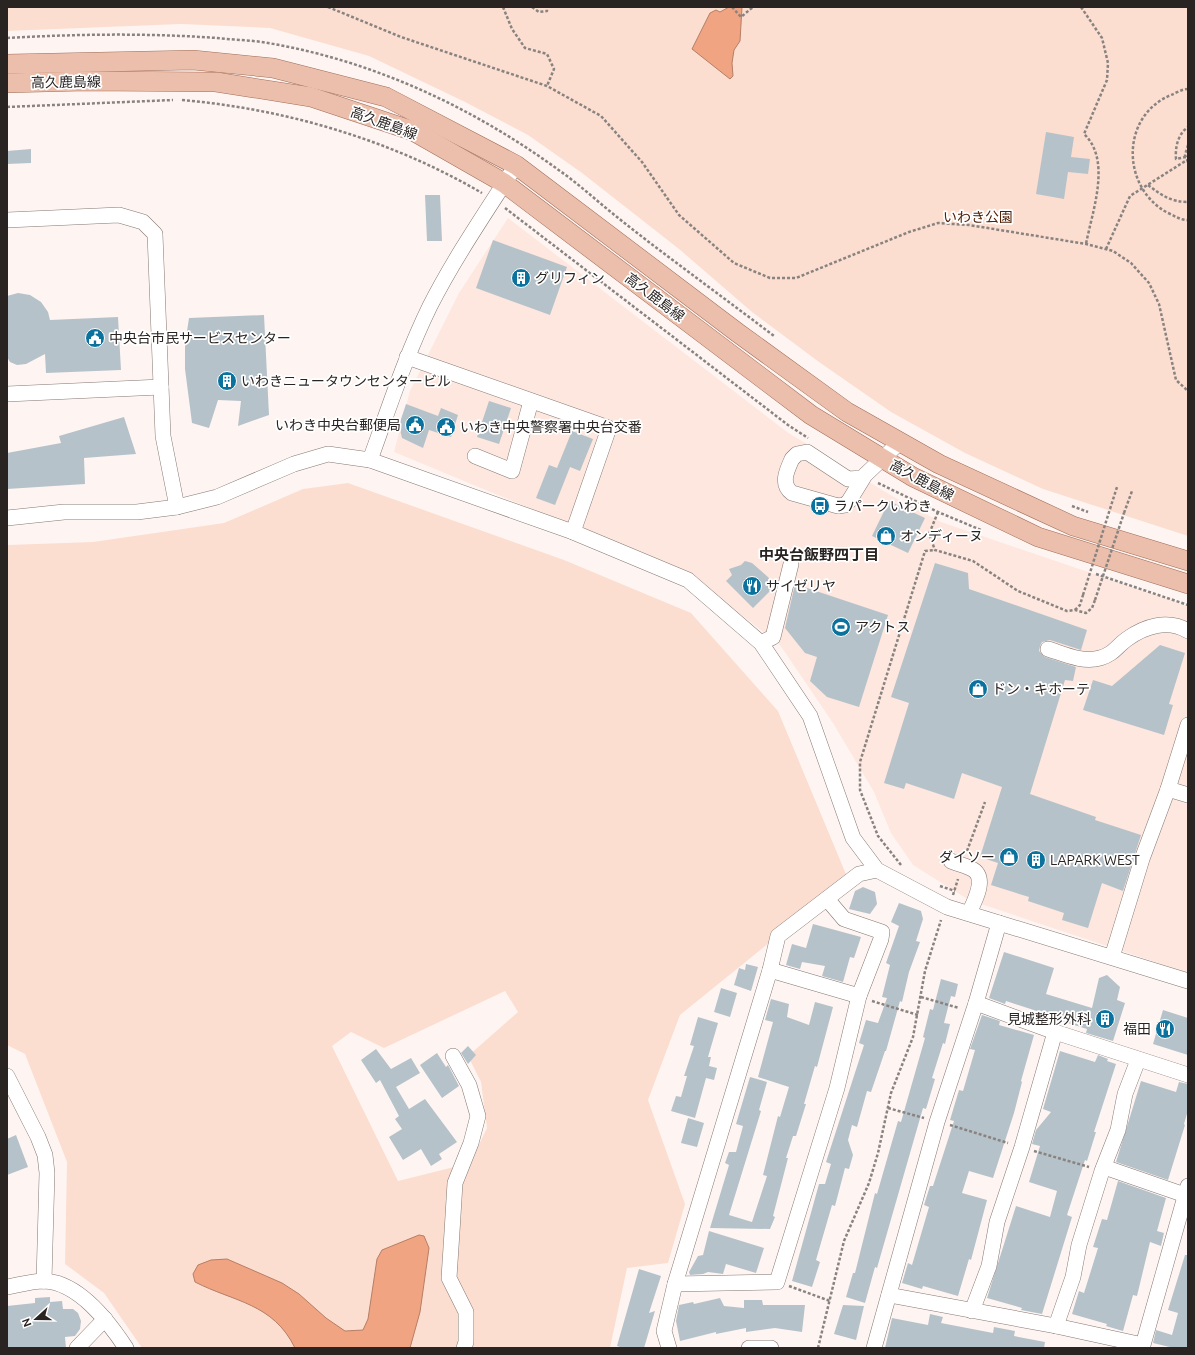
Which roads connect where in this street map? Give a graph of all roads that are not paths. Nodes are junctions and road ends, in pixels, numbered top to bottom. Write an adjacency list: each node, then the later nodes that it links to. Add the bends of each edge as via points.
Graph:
1 (7, 64): 3 (main road, 高久鹿島線, via 193,60 272,68 386,97)
2 (7, 84): 4 (main road, 高久鹿島線, via 87,81 216,82 311,97 413,131)
3 (516, 166): 4 (street); 10 (main road, 高久鹿島線, via 847,412)
4 (504, 183): 6 (street, via 440,287); 12 (main road, 高久鹿島線, via 811,414)
5 (7, 220): 7 (street, via 119,215 143,222 150,228 155,234 156,246)
6 (407, 357): 9 (street); 13 (street)
7 (161, 387): 8 (street); 15 (street, via 163,436)
8 (7, 394)
9 (532, 401): 11 (street, via 512,471); 17 (street, via 609,428)
10 (900, 442): 12 (street); 18 (main road, 高久鹿島線, via 938,464 1073,526)
11 (475, 456)
12 (882, 459): 14 (street); 20 (main road, 高久鹿島線, via 912,477 1038,537)
13 (370, 460): 15 (street, via 328,454 294,464 217,497); 17 (street)
14 (864, 476): 14 (street, via 849,501 838,506 792,493 788,490 785,480 792,459 807,452 848,479)
15 (177, 507): 16 (street, via 137,512 64,512)
16 (7, 518)
17 (573, 532): 22 (street, via 688,580)
18 (1188, 562)
19 (791, 564): 22 (street, via 773,637)
20 (1188, 584)
21 (1188, 631): 23 (street, via 1166,624 1144,628 1126,639 1114,652 1098,658 1078,659)
22 (760, 643): 28 (street, via 810,716 853,838)
23 (1048, 649)
24 (1188, 725): 25 (street)
25 (1168, 789): 26 (street); 32 (street, via 1142,859)
26 (1188, 795)
27 (956, 863): 30 (street, via 974,870 979,878 978,890)
28 (877, 870): 29 (street, via 859,874); 30 (street, via 947,907)
29 (827, 899): 33 (street, via 778,936); 35 (street, via 844,919 882,932)
30 (969, 913): 31 (street)
31 (999, 923): 32 (street); 36 (street)
32 (1112, 957): 34 (street)
33 (770, 970): 35 (street); 45 (street)
34 (1188, 981)
35 (859, 996): 45 (street, via 837,1088 777,1282)
36 (974, 1008): 37 (street); 47 (street, via 937,1122)
37 (1055, 1032): 39 (street); 48 (street, via 1022,1147 997,1222 989,1266)
38 (453, 1056): 53 (street, via 469,1085 478,1116 471,1144 455,1183 451,1240 449,1278 466,1312)
39 (1138, 1060): 40 (street); 42 (street, via 1125,1094 1118,1130)
40 (1188, 1075)
41 (7, 1076): 44 (street, via 45,1155 47,1173)
42 (1103, 1169): 43 (street); 50 (street, via 1079,1245 1073,1277)
43 (1187, 1190): 50 (street, via 1143,1345)
44 (44, 1281): 46 (street); 49 (street, via 71,1289)
45 (675, 1284): 54 (street, via 664,1331)
46 (7, 1287)
47 (888, 1295): 48 (street); 57 (street)
48 (972, 1311): 50 (street)
49 (105, 1319): 51 (street); 52 (street)
50 (1056, 1326)
51 (77, 1348)
52 (126, 1348)
53 (464, 1348)
54 (669, 1348)
55 (749, 1348): 56 (street)
56 (771, 1348)
57 (874, 1348)

